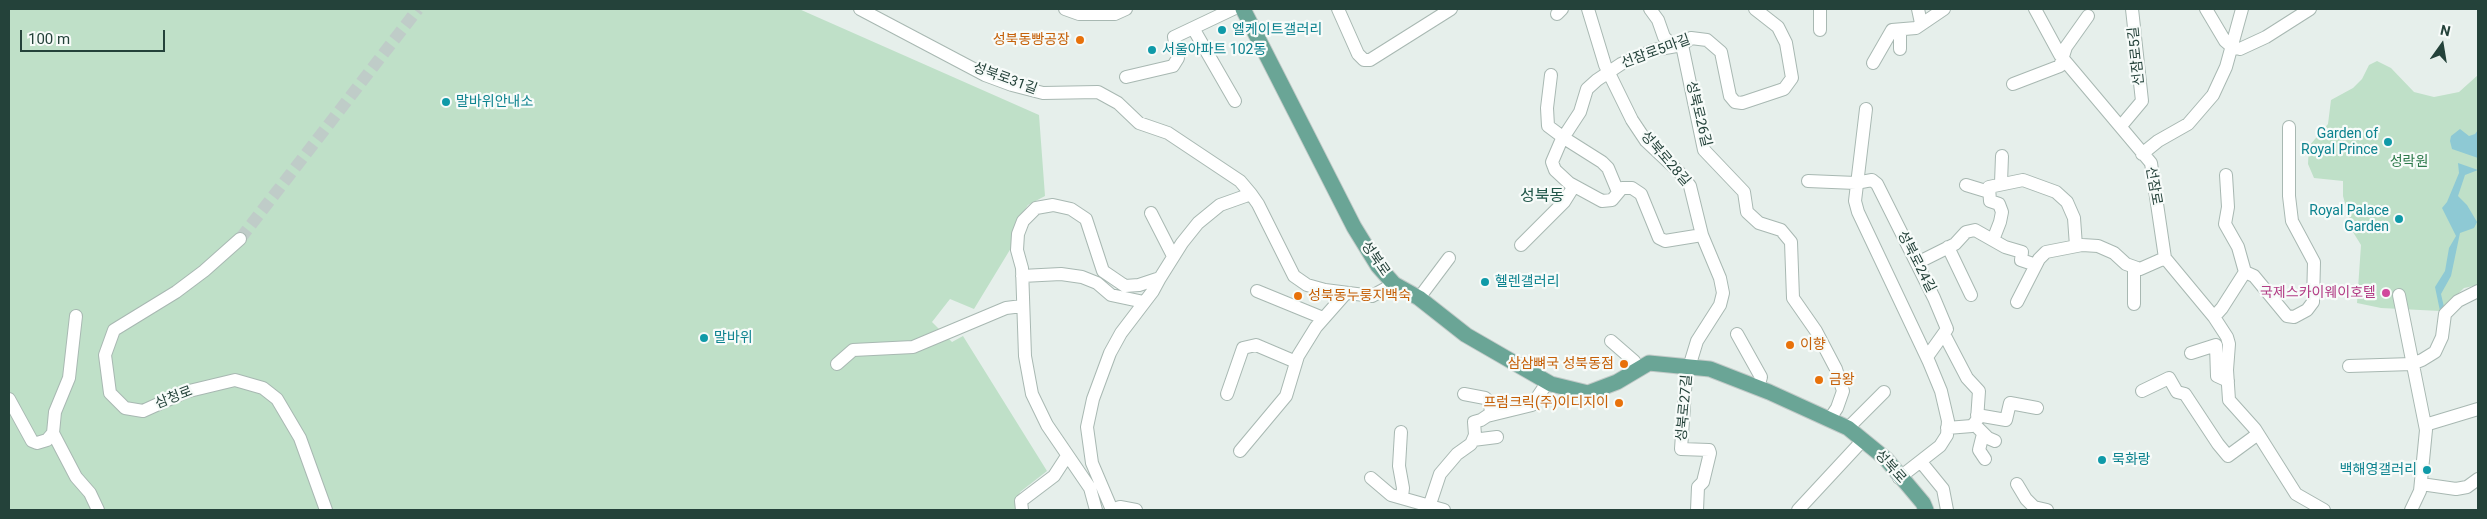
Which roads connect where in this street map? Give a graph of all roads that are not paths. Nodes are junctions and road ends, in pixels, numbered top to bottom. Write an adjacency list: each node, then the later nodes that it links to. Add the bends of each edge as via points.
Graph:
1 (860, 9): 48 (street, 성북로31길, via 985,75 1012,85 1043,93 1098,92 1118,103 1139,123 1168,133 1240,181)
2 (1065, 9): 3 (street, via 1079,14 1115,14)
3 (1126, 9)
4 (1232, 9): 21 (street)
5 (1243, 9): 65 (main road, 성북로, via 1354,227 1378,266)
6 (1338, 9): 7 (street, via 1358,54 1364,60 1370,60)
7 (1451, 9)
8 (1588, 9): 29 (street, 성북로28길)
9 (1650, 9): 24 (street, via 1668,42)
10 (1755, 9): 24 (street, 선잠로5마길, via 1778,27 1786,43 1792,78 1784,89 1742,103 1735,102 1730,96 1724,60 1718,46 1696,37)
11 (1820, 9): 22 (street)
12 (1918, 9): 20 (street)
13 (1944, 9): 20 (street)
14 (2132, 9): 35 (street, 선잠로5길, via 2142,101)
15 (2206, 9): 25 (street)
16 (2242, 9): 25 (street, 선잠로)
17 (2310, 9): 25 (street, via 2266,37 2240,49)
18 (2037, 11): 27 (street)
19 (2088, 16): 27 (street, via 2066,47)
20 (1921, 23): 23 (street, via 1916,28)
21 (1193, 28): 31 (street, via 1174,36 1178,58 1173,66); 33 (street)
22 (1820, 30)
23 (1900, 30): 26 (street); 28 (street, via 1892,30)
24 (1682, 45): 29 (street, 선잠로5마길, via 1654,50); 101 (street, 성북로26길, via 1704,150 1744,192 1747,212 1759,223 1781,230 1791,242 1793,298 1816,331 1836,369 1843,391)
25 (2232, 48): 38 (street, 선잠로, via 2213,95 2188,124)
26 (1900, 49)
27 (2063, 59): 32 (street, via 2060,66); 35 (street)
28 (1873, 62)
29 (1608, 71): 37 (street, 선잠로5마길, via 1587,90 1580,112); 50 (street, 성북로28길, via 1646,141 1690,186)
30 (1551, 75): 37 (street, via 1548,126)
31 (1126, 77)
32 (2014, 84)
33 (1234, 101)
34 (1866, 109): 42 (street)
35 (2121, 126): 38 (street)
36 (2289, 127): 62 (street, via 2292,221 2314,262 2313,302 2307,310 2294,317 2287,316 2254,276)
37 (1564, 138): 45 (street, 선잠로5마길, via 1552,162 1555,170); 46 (street, via 1602,162)
38 (2142, 154): 58 (street, 선잠로, via 2151,163)
39 (2002, 156): 43 (street)
40 (2226, 175): 62 (street, via 2228,207 2225,224 2238,247)
41 (1808, 182): 42 (street, 성북로24길)
42 (1856, 183): 59 (street, 성북로24길, via 1872,180 1877,184); 83 (street, via 1858,212)
43 (2001, 183): 47 (street, via 1988,187); 54 (street, via 2023,180 2056,192 2067,202 2074,218)
44 (1966, 185): 47 (street)
45 (1574, 186): 46 (street, 선잠로5마길, via 1602,201 1612,200); 53 (street, via 1564,202)
46 (1618, 192): 50 (street, 선잠로5마길, via 1622,188 1632,188 1641,194 1659,238 1665,241)
47 (1989, 192): 52 (street, via 1990,201 1999,204 2002,212)
48 (1251, 194): 56 (street, via 1220,206 1198,222); 68 (street, 성북로31길, via 1294,276 1307,285)
49 (1151, 213): 56 (street)
50 (1702, 235): 88 (street, 성북로28길, via 1723,293 1720,305 1697,341)
51 (240, 239): 126 (street, 삼청로, via 176,292 114,330 105,355 110,393 125,408 142,411 185,392 235,380 263,388 277,399 300,438)
52 (1993, 240): 55 (street, via 1975,230 1966,232); 60 (street, via 2022,252 2022,260)
53 (1521, 245)
54 (2076, 246): 60 (street, via 2046,252); 61 (street, via 2098,246)
55 (1948, 247): 59 (street); 69 (street)
56 (1173, 256): 64 (street)
57 (1449, 258): 71 (street)
58 (2165, 258): 61 (street, via 2140,269); 77 (street)
59 (1917, 263): 80 (street, 성북로24길, via 1947,329)
60 (2036, 265): 73 (street)
61 (2134, 267): 74 (street)
62 (2245, 272): 77 (street)
63 (1022, 276): 64 (street, via 1017,250 1023,221 1036,208 1053,205 1071,208 1086,219 1103,271 1125,286); 72 (street, via 1061,274 1082,278 1097,282 1111,295); 75 (street)
64 (1160, 278): 72 (street)
65 (1394, 284): 68 (street, 성북로31길, via 1372,296); 71 (main road, 성북로)
66 (1257, 290): 78 (street)
67 (2478, 291): 86 (street, via 2458,301 2445,314 2442,337 2435,352)
68 (1346, 292): 78 (street)
69 (1971, 295)
70 (2399, 295): 86 (street)
71 (1419, 298): 91 (main road, 성북로, via 1466,335)
72 (1144, 302): 129 (street, via 1110,353 1095,390 1087,427 1092,463)
73 (2017, 302)
74 (2134, 304)
75 (1022, 306): 85 (street, via 1006,308 913,348 853,350); 115 (street, via 1024,356 1032,394)
76 (76, 316): 107 (street, via 69,378 55,412)
77 (2214, 317): 90 (street, via 2229,344)
78 (1323, 318): 84 (street)
79 (1737, 334): 92 (street, via 1761,378)
80 (1944, 334): 83 (street); 102 (street, via 1967,378 1979,391)
81 (1611, 341): 89 (street)
82 (2191, 353): 90 (street, via 2216,346 2217,376)
83 (1927, 357): 105 (street, via 1941,391)
84 (1296, 362): 95 (street, via 1256,345 1243,348); 114 (street, via 1286,396)
85 (837, 364)
86 (2414, 364): 87 (street); 103 (street)
87 (2349, 366)
88 (1688, 367): 89 (main road, 성북로, via 1649,363); 92 (main road, 성북로, via 1710,369); 132 (street, 성북로27길, via 1681,449 1709,450 1710,453 1703,482 1698,488)
89 (1639, 368): 91 (main road, 성북로, via 1617,382 1588,393)
90 (2228, 381): 109 (street, via 2229,400)
91 (1547, 382): 100 (street, via 1532,405)
92 (1758, 388): 101 (main road, 성북로)
93 (2142, 391): 109 (street, via 2169,378 2177,392 2186,394 2228,456)
94 (1884, 392): 104 (street)
95 (1227, 394)
96 (1464, 394): 100 (street, via 1485,398 1490,402)
97 (9, 400): 107 (street, via 32,441 47,440)
98 (2037, 408): 102 (street, via 2010,403 2006,420)
99 (2478, 409): 103 (street)
100 (1491, 415): 111 (street, via 1474,422)
101 (1829, 420): 104 (main road, 성북로)
102 (1976, 420): 105 (street, via 1972,426); 108 (street)
103 (2425, 425): 122 (street)
104 (1848, 428): 112 (main road, 성북로)
105 (1947, 428): 117 (street, via 1947,435 1940,446)
106 (1401, 432): 123 (street, via 1399,466)
107 (53, 434): 125 (street)
108 (1983, 434): 113 (street); 116 (street, via 1979,450)
109 (2258, 434): 137 (street, via 2296,494)
110 (1497, 437): 111 (street)
111 (1472, 440): 124 (street, via 1440,474)
112 (1863, 440): 119 (main road, 성북로, via 1886,458); 133 (street)
113 (1995, 441)
114 (1240, 451)
115 (1067, 456): 127 (street, via 1054,476 1021,501); 128 (street, via 1090,488)
116 (1985, 459)
117 (1921, 462): 119 (street); 135 (street, 성북로, via 1943,489)
118 (1372, 478): 123 (street, via 1390,495)
119 (1900, 478): 134 (main road, 성북로)
120 (2478, 478): 122 (street, via 2456,489)
121 (2017, 484): 136 (street, via 2026,500 2034,507)
122 (2420, 484): 138 (street)
123 (1406, 502): 124 (street)
124 (1429, 508): 131 (street)
125 (98, 510)
126 (326, 510)
127 (1022, 510)
128 (1096, 510)
129 (1112, 510): 130 (street, via 1120,507)
130 (1136, 510)
131 (1444, 510)
132 (1697, 510)
133 (1798, 510)
134 (1926, 510)
135 (1947, 510)
136 (2046, 510)
137 (2324, 510)
138 (2411, 510)

